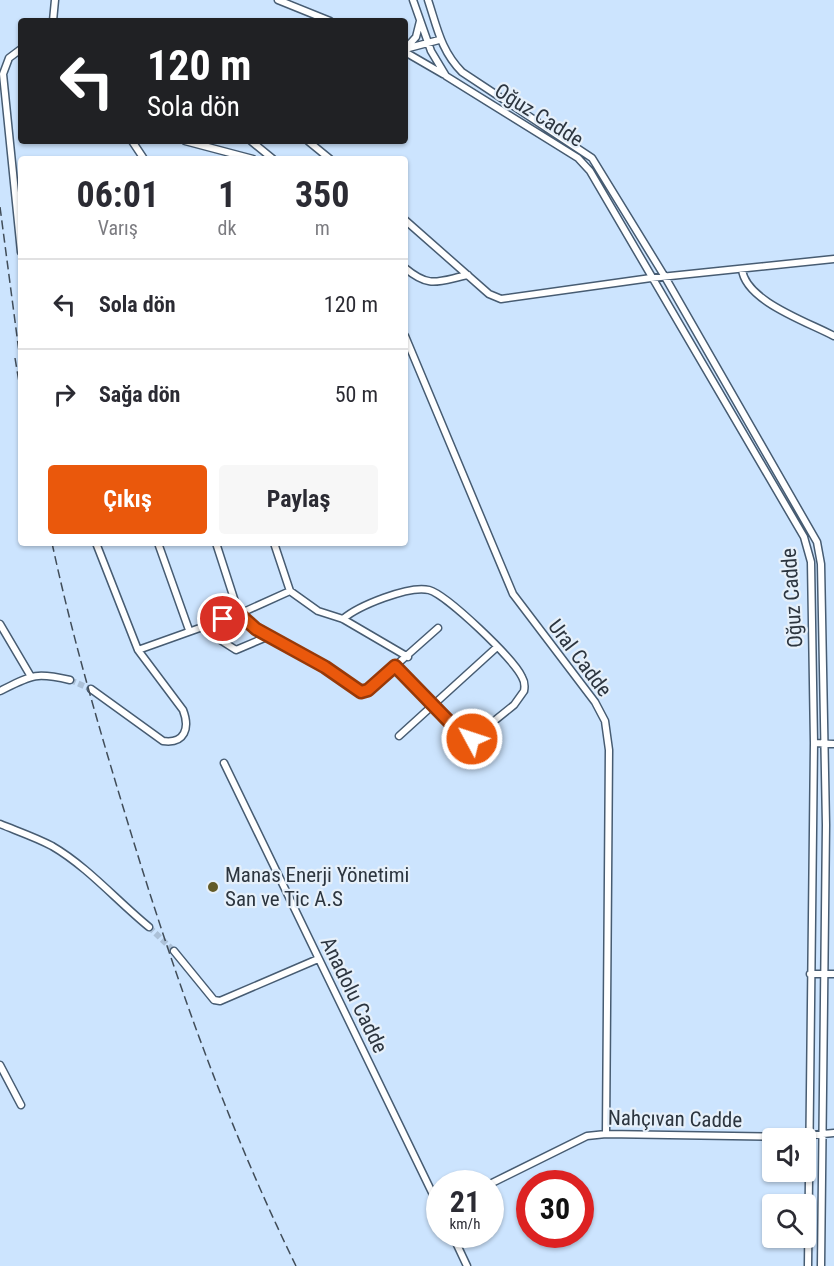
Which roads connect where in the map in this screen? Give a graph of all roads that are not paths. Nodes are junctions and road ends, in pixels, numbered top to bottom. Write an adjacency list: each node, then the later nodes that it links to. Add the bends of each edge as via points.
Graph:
1 (55, 0): 5 (street)
2 (278, 0): 6 (street)
3 (413, 0): 7 (street, Oğuz Cadde)
4 (428, 0): 8 (street, Oğuz Cadde)
5 (53, 18)
6 (323, 18)
7 (420, 21): 9 (street, Oğuz Cadde); 10 (street, via 416,37)
8 (439, 40): 9 (street); 27 (street, Oğuz Cadde, via 451,62 462,72 592,158)
9 (428, 45): 11 (street); 14 (street, Oğuz Cadde)
10 (408, 46)
11 (408, 49)
12 (18, 51): 21 (street, via 9,58 3,74)
13 (408, 52): 14 (street)
14 (446, 76): 28 (street, Oğuz Cadde, via 582,161)
15 (196, 144): 18 (street)
16 (255, 144): 19 (street)
17 (312, 144): 20 (street)
18 (242, 156)
19 (269, 156)
20 (326, 156)
21 (18, 222)
22 (408, 223): 26 (street)
23 (834, 260): 24 (street)
24 (742, 269): 27 (street); 29 (street, via 746,284 759,296)
25 (408, 271): 26 (street, via 428,282)
26 (468, 275): 28 (street, via 489,294 506,299)
27 (665, 277): 28 (street); 54 (street, Oğuz Cadde, via 817,542 821,564)
28 (651, 278): 53 (street, Oğuz Cadde, via 804,537 810,562)
29 (834, 336)
30 (408, 343): 70 (street, Ural Cadde, via 513,594 605,721 609,750)
31 (97, 546): 44 (street)
32 (159, 546): 41 (street)
33 (217, 546): 36 (street)
34 (275, 546): 35 (street)
35 (290, 591): 36 (street); 37 (street, via 318,611)
36 (239, 614): 39 (street); 42 (street)
37 (343, 619): 43 (street, via 393,596 427,590 441,597); 45 (street)
38 (0, 624): 47 (street)
39 (206, 624): 41 (street); 42 (street, via 214,636 236,650)
40 (438, 628): 45 (street)
41 (189, 630): 44 (street)
42 (269, 636): 46 (street, via 361,692)
43 (497, 647): 51 (street); 51 (street, via 523,678 523,695 514,705 470,739)
44 (138, 650): 49 (street, via 183,710 187,722 180,739 173,743 153,736)
45 (408, 657): 46 (street)
46 (395, 666): 51 (street)
47 (30, 675): 48 (street); 50 (street)
48 (70, 680)
49 (91, 689)
50 (0, 691)
51 (434, 704): 52 (street)
52 (399, 736)
53 (814, 744): 54 (street); 61 (street, Oğuz Cadde)
54 (825, 744): 55 (street); 62 (street, Oğuz Cadde)
55 (834, 744)
56 (224, 763): 60 (street, Anadolu Cadde)
57 (0, 824): 58 (street, via 53,847)
58 (149, 927)
59 (174, 951): 60 (street, via 214,1000 220,1001)
60 (318, 959): 73 (street, Anadolu Cadde)
61 (810, 974): 62 (street); 66 (street, Oğuz Cadde)
62 (823, 974): 63 (street); 67 (street, Oğuz Cadde)
63 (834, 974)
64 (0, 1065): 65 (street)
65 (21, 1104)
66 (808, 1128)
67 (821, 1132): 68 (street, Nahçıvan Cadde); 69 (street, Nahçıvan Cadde); 78 (street, Oğuz Cadde)
68 (816, 1133)
69 (834, 1133)
70 (606, 1134): 71 (street, Nahçıvan Cadde); 72 (street, Nahçıvan Cadde, via 587,1137)
71 (762, 1137)
72 (504, 1177)
73 (426, 1181)
74 (808, 1182): 77 (street, Oğuz Cadde)
75 (459, 1248): 76 (street)
76 (467, 1266)
77 (808, 1266)
78 (821, 1266)

